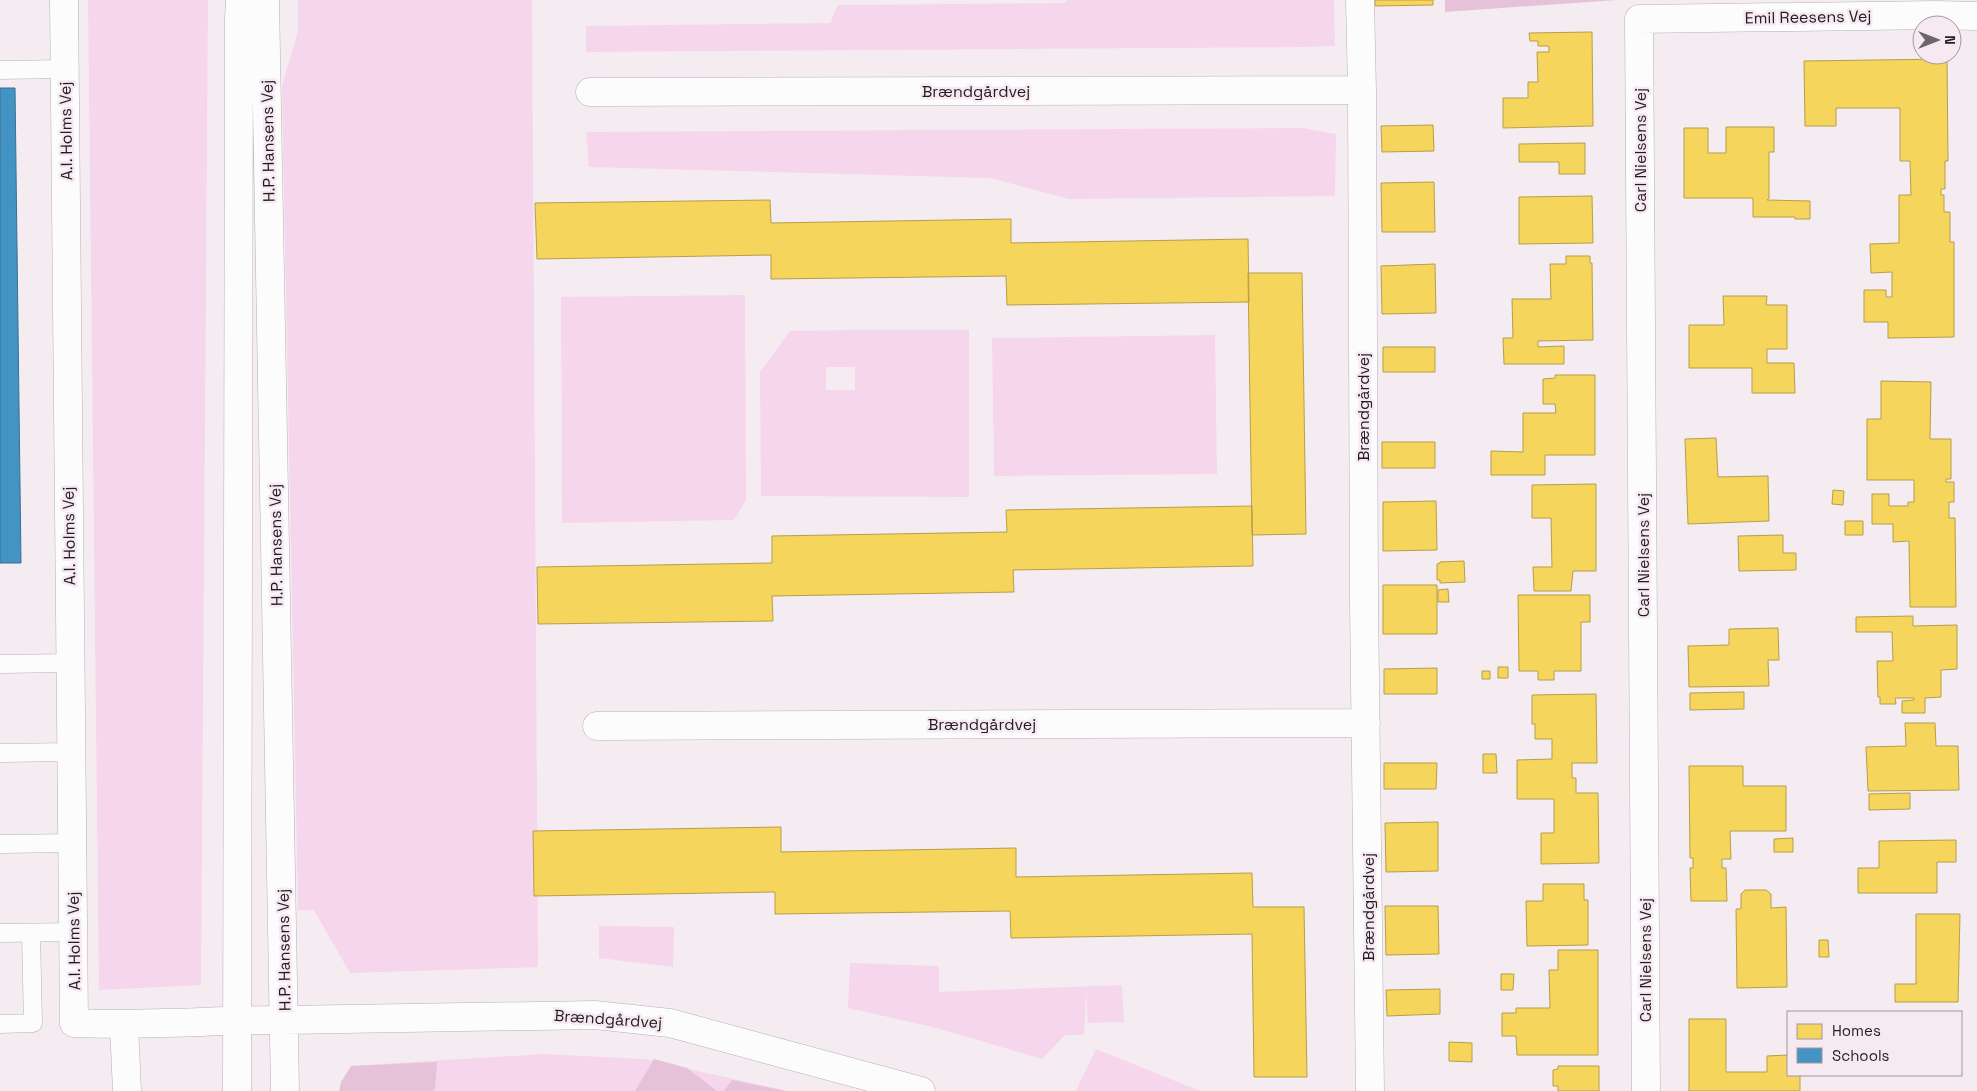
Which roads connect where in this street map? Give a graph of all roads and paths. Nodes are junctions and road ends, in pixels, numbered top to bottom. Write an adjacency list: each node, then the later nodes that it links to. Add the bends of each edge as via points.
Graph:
1 (64, 0): 7 (street, A.I. Holms Vej)
2 (240, 0): 22 (street, H.P. Hansens Vej)
3 (265, 0): 23 (street, H.P. Hansens Vej)
4 (1360, 0): 9 (street, Brændgårdvej)
5 (1977, 16): 6 (street, Emil Reesens Vej)
6 (1639, 19): 31 (street, Carl Nielsens Vej)
7 (65, 69): 8 (lane); 11 (street, A.I. Holms Vej)
8 (0, 70)
9 (1362, 90): 10 (street, Brændgårdvej); 13 (street, Brændgårdvej)
10 (590, 92)
11 (71, 663): 12 (lane); 15 (street, A.I. Holms Vej)
12 (0, 664)
13 (1366, 723): 14 (street, Brændgårdvej); 30 (street, Brændgårdvej)
14 (597, 726)
15 (72, 752): 16 (lane); 17 (street, A.I. Holms Vej)
16 (0, 753)
17 (73, 843): 18 (lane); 19 (street, A.I. Holms Vej)
18 (0, 844)
19 (73, 932): 21 (lane); 25 (street, A.I. Holms Vej, via 74,1023)
20 (0, 933): 21 (lane)
21 (32, 933): 24 (lane, via 32,1023)
22 (238, 1020): 23 (street, A.I. Holms Vej); 25 (street, A.I. Holms Vej); 27 (street, H.P. Hansens Vej)
23 (285, 1020): 28 (street, H.P. Hansens Vej); 29 (street, Brændgårdvej, via 587,1015 670,1023)
24 (0, 1024)
25 (124, 1025): 26 (street)
26 (127, 1091)
27 (237, 1091)
28 (285, 1091)
29 (921, 1091)
30 (1370, 1091)
31 (1646, 1091)

